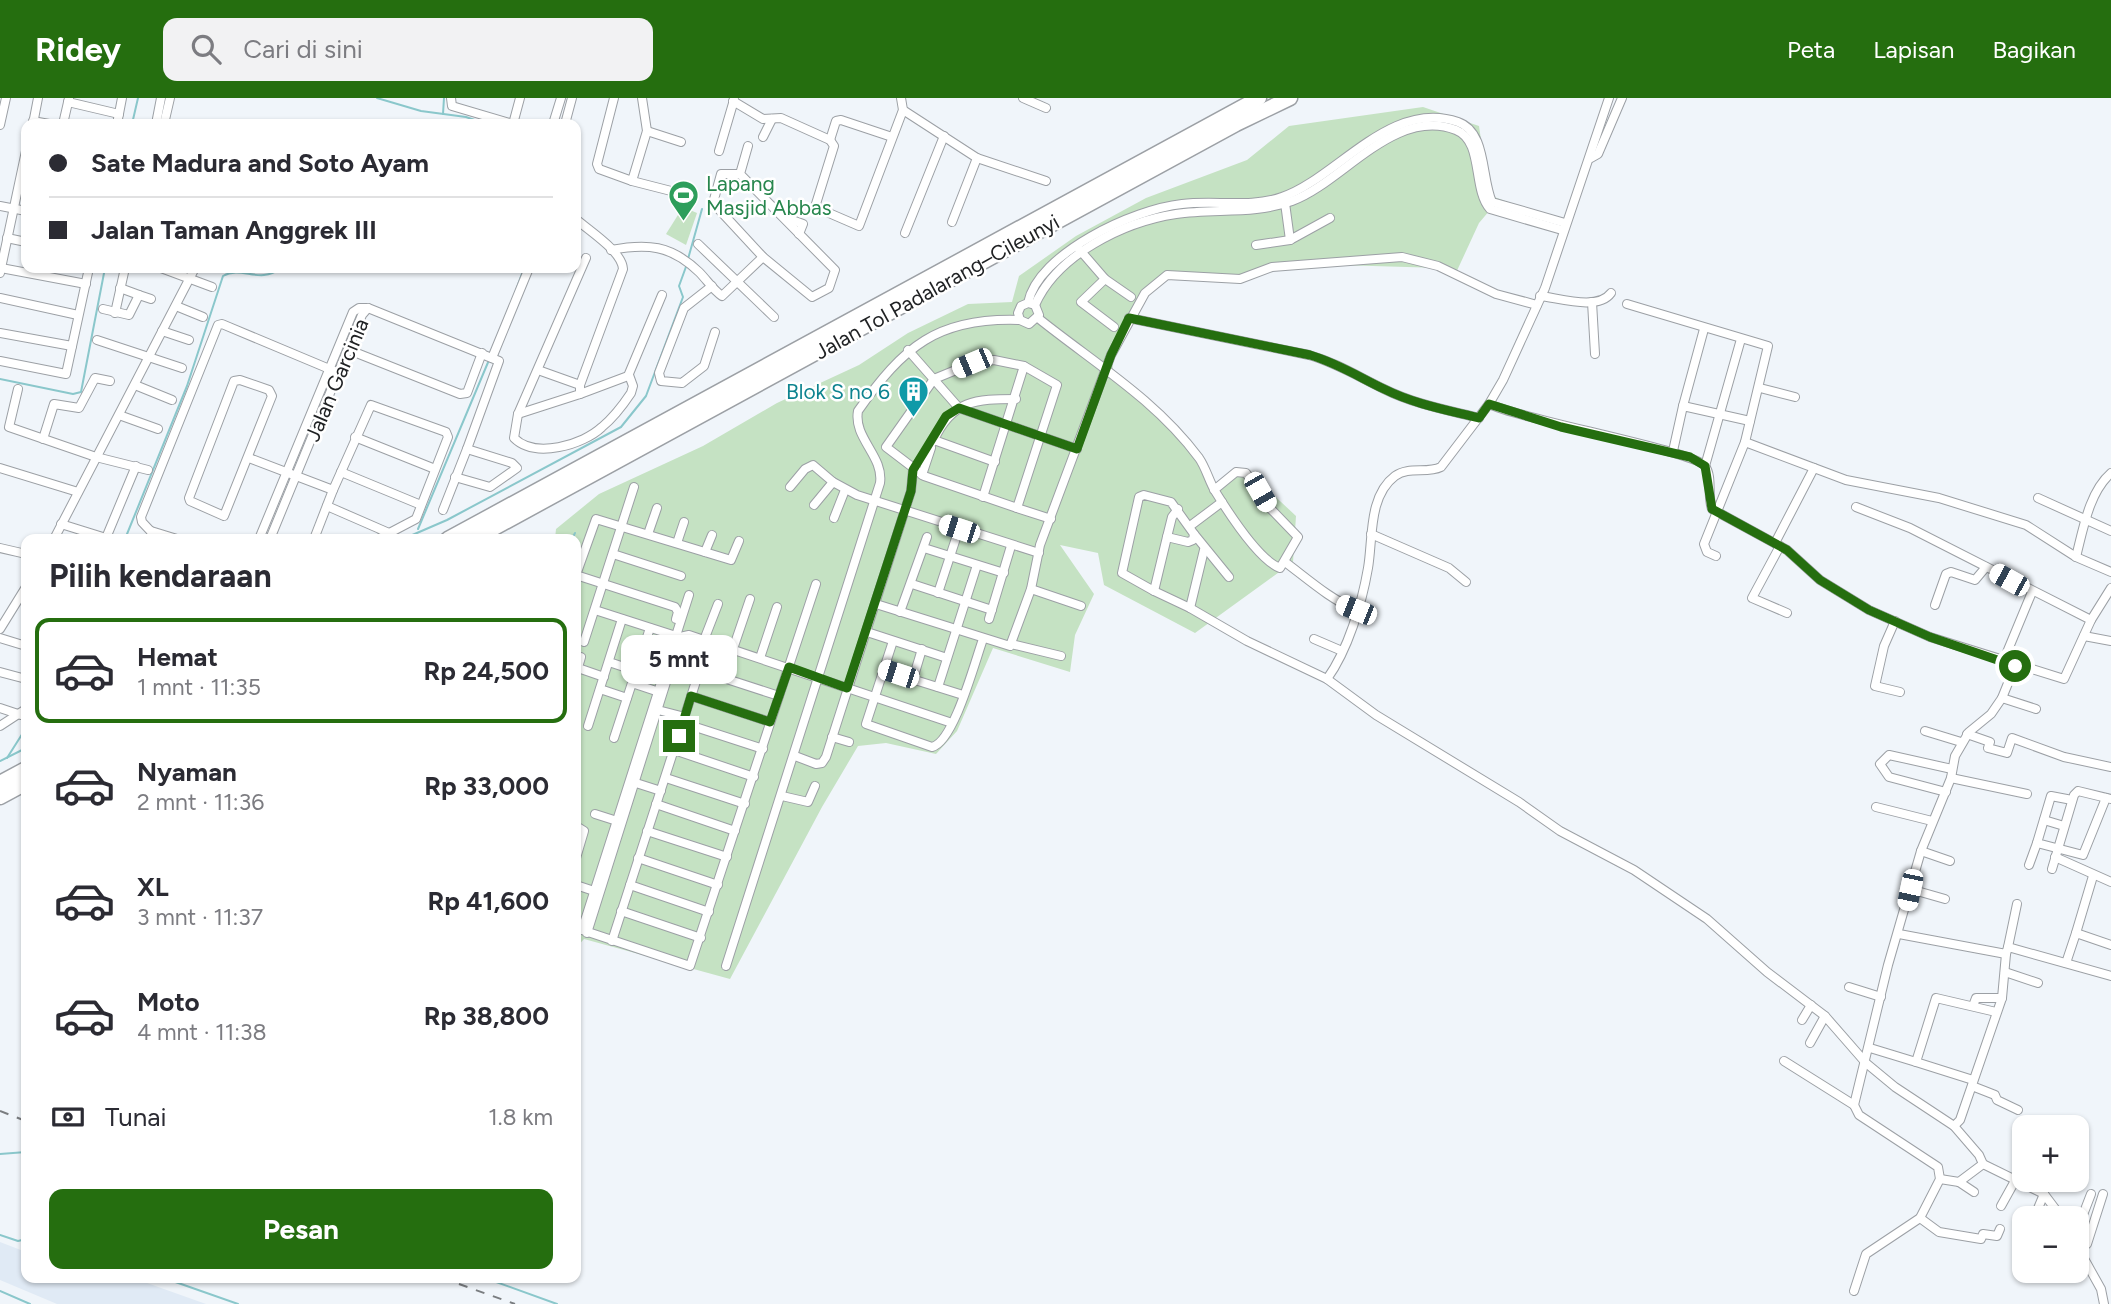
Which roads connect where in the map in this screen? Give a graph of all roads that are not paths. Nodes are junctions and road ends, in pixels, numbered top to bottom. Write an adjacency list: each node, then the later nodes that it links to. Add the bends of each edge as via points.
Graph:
1 (6, 98): 33 (street)
2 (38, 98): 23 (street)
3 (122, 98): 22 (street)
4 (161, 98): 26 (street)
5 (170, 98): 27 (street)
6 (451, 98): 28 (street, via 452,106)
7 (520, 98): 29 (street)
8 (561, 98): 30 (street)
9 (572, 98): 31 (street)
10 (614, 98): 45 (street, via 597,164 599,169)
11 (642, 98): 34 (street)
12 (1023, 98): 20 (street)
13 (1259, 98): 207 (highway, Jalan Tol Padalarang–Cileunyi)
14 (1290, 98): 208 (highway, Jalan Tol Padalarang–Cileunyi)
15 (1609, 98): 43 (street)
16 (1622, 98): 43 (street, via 1601,148)
17 (898, 99): 21 (street)
18 (68, 100): 22 (street); 24 (street)
19 (734, 100): 32 (street, via 758,117); 41 (street)
20 (1046, 108)
21 (903, 110): 36 (street); 37 (street)
22 (119, 114): 25 (street)
23 (34, 119)
24 (64, 119)
25 (118, 119)
26 (157, 119)
27 (165, 119)
28 (496, 119)
29 (514, 119)
30 (555, 119)
31 (566, 119)
32 (772, 120): 35 (street); 38 (street, via 781,118)
33 (0, 125)
34 (647, 131): 39 (street); 45 (street)
35 (763, 136)
36 (944, 136): 42 (street); 58 (street)
37 (892, 138): 38 (street, via 841,120 836,121); 38 (street, via 859,226 815,207 834,146)
38 (830, 140)
39 (681, 142)
40 (748, 146): 44 (street)
41 (719, 150)
42 (977, 158): 46 (street); 55 (street)
43 (1591, 158): 57 (street)
44 (740, 174): 66 (street, via 721,174 713,203); 66 (street, via 835,270 829,288 815,297)
45 (632, 181): 48 (street)
46 (1046, 181)
47 (21, 186): 51 (street)
48 (675, 192)
49 (1285, 203): 52 (street, via 1404,131 1437,125 1466,137 1481,194 1487,206); 60 (street); 65 (street, via 1158,218)
50 (0, 206): 51 (street)
51 (14, 209): 53 (street); 59 (street)
52 (1498, 209): 57 (street); 65 (street, via 1488,194 1478,142 1470,131 1458,122 1421,120 1363,144 1284,197 1160,207 1111,226)
53 (21, 210)
54 (1330, 218): 60 (street)
55 (952, 222)
56 (581, 223): 64 (street)
57 (1563, 227): 89 (street)
58 (905, 233)
59 (7, 238): 61 (street); 69 (street)
60 (1290, 240): 63 (street)
61 (21, 241)
62 (698, 244): 78 (street)
63 (1256, 245)
64 (611, 250): 80 (street, via 666,248); 130 (street, via 623,269)
65 (1079, 250): 77 (street); 91 (street, via 1042,275 1030,293)
66 (763, 257): 78 (street)
67 (586, 258): 68 (street)
68 (581, 270)
69 (1, 271): 79 (street)
70 (88, 273): 79 (street)
71 (124, 273): 82 (street)
72 (174, 273): 76 (street)
73 (193, 273): 76 (street)
74 (527, 273): 116 (street)
75 (580, 273): 122 (street)
76 (190, 279): 81 (street); 93 (street)
77 (1105, 279): 86 (street); 103 (street, via 1081,302)
78 (740, 281): 80 (street, via 724,296); 100 (street)
79 (86, 284): 97 (street)
80 (712, 286): 106 (street, via 684,308 659,373 661,381 682,383 704,366)
81 (212, 287)
82 (120, 288): 84 (street); 96 (street)
83 (1611, 293): 90 (street)
84 (139, 295): 88 (street); 96 (street, via 129,315)
85 (662, 295): 124 (street)
86 (1131, 297)
87 (0, 298): 97 (street)
88 (151, 299)
89 (1538, 300): 90 (street); 101 (street, via 1482,289 1438,266 1388,257 1265,268 1240,279 1167,275 1145,293); 134 (street)
90 (1592, 302): 114 (street)
91 (1031, 304): 98 (street); 102 (street)
92 (1627, 304): 104 (street)
93 (176, 306): 99 (street); 105 (street)
94 (368, 308): 112 (street, Jalan Garcinia); 116 (street); 121 (street, Jalan Garcinia, via 353,312)
95 (103, 309): 96 (street)
96 (115, 313)
97 (78, 316): 111 (street)
98 (1019, 316): 102 (street); 113 (street, via 972,322)
99 (203, 317)
100 (774, 317)
101 (1129, 318): 120 (street); 140 (street, via 1310,355 1338,363 1420,404)
102 (1035, 321): 120 (street)
103 (1114, 327)
104 (1704, 329): 108 (street); 135 (street)
105 (162, 331): 110 (street); 115 (street)
106 (715, 332)
107 (0, 333): 111 (street)
108 (1741, 339): 128 (street, via 1770,348); 138 (street)
109 (97, 340): 115 (street)
110 (189, 340)
111 (72, 346): 117 (street, via 65,374)
112 (349, 350): 116 (street, via 460,394 467,393); 123 (street, Jalan Garcinia)
113 (908, 350): 125 (street); 176 (street, via 858,411 859,426 881,467)
114 (1595, 354)
115 (149, 356): 119 (street); 127 (street)
116 (490, 356): 149 (street)
117 (0, 360)
118 (1024, 366): 125 (street, via 982,361); 132 (street); 145 (street, via 1057,385)
119 (182, 368)
120 (1106, 369): 150 (street); 172 (street, via 1174,427 1202,464)
121 (329, 370): 123 (street); 164 (street, Jalan Garcinia); 195 (street, via 218,325 141,517)
122 (538, 370): 130 (street); 137 (street)
123 (339, 373): 164 (street, Jalan Garcinia)
124 (629, 375): 130 (street); 137 (street, via 631,393 603,426 561,446 542,450 518,442 513,434)
125 (934, 379): 136 (street); 161 (street, via 885,445)
126 (110, 382): 146 (street, via 95,377 79,408 54,404)
127 (135, 385): 133 (street); 139 (street)
128 (1760, 388): 131 (street); 141 (street)
129 (18, 389): 146 (street, via 8,425)
130 (580, 390): 137 (street)
131 (1795, 397)
132 (1016, 399): 136 (street, via 984,399); 142 (street)
133 (172, 400)
134 (1489, 404): 140 (street); 151 (street, via 1561,427)
135 (1683, 406): 138 (street); 151 (street)
136 (959, 408): 142 (street); 148 (street, via 946,416)
137 (518, 414)
138 (1719, 414): 141 (street); 156 (street)
139 (119, 415): 143 (street); 152 (street)
140 (1479, 418): 211 (street, via 1441,467 1394,477 1375,510)
141 (1751, 421): 147 (street)
142 (1007, 426): 145 (street); 154 (street)
143 (158, 429)
144 (355, 437): 159 (street); 159 (street, via 371,405 448,434); 162 (street)
145 (1040, 437): 150 (street); 183 (street)
146 (43, 439): 152 (street)
147 (1745, 442): 158 (street); 187 (street)
148 (933, 443): 154 (street); 161 (street); 165 (street)
149 (467, 449): 166 (street); 166 (street, via 517,468 486,488)
150 (1077, 449): 189 (street)
151 (1673, 451): 156 (street)
152 (96, 457): 155 (street); 173 (street)
153 (249, 458): 153 (street, via 272,393 240,380 234,381 190,501 227,516); 164 (street)
154 (995, 462): 174 (street)
155 (136, 466): 160 (street); 201 (street)
156 (1705, 466): 187 (street, via 1709,502)
157 (0, 468): 173 (street)
158 (1814, 468): 216 (street); 227 (street, via 2026,525)
159 (436, 469): 178 (street)
160 (148, 470)
161 (913, 470): 165 (street); 186 (street)
162 (341, 472): 171 (street); 178 (street)
163 (2111, 473): 190 (street, via 2099,484)
164 (292, 474): 171 (street); 204 (street, Jalan Garcinia); 205 (street, Jalan Garcinia)
165 (922, 475): 174 (street)
166 (455, 477): 185 (street)
167 (833, 482): 169 (street, via 811,464); 170 (street); 179 (street)
168 (634, 487): 193 (street)
169 (790, 487)
170 (845, 489): 176 (street); 188 (street)
171 (333, 490): 180 (street)
172 (1214, 490): 177 (street); 229 (street, via 1236,472 1246,472 1268,506 1298,537)
173 (78, 492): 192 (street)
174 (983, 497): 183 (street)
175 (2038, 498): 190 (street)
176 (875, 501): 186 (street); 297 (street)
177 (1222, 502): 196 (street); 229 (street, via 1268,559 1279,568)
178 (421, 505): 198 (street, via 415,521)
179 (814, 505)
180 (327, 506): 198 (street); 206 (street)
181 (1856, 507): 231 (street, via 1910,528)
182 (656, 508): 209 (street)
183 (1017, 508): 189 (street)
184 (1178, 509): 196 (street); 213 (street); 243 (street, via 1171,502 1139,497 1122,573)
185 (443, 510)
186 (905, 512): 194 (street); 251 (street)
187 (1718, 512): 216 (street); 225 (street, via 1704,544 1707,552)
188 (834, 518)
189 (1051, 519): 222 (street)
190 (2085, 521): 197 (street); 227 (street)
191 (684, 522): 215 (street)
192 (61, 524): 199 (street); 200 (street)
193 (622, 526): 209 (street); 224 (street); 228 (street, via 594,520)
194 (959, 529): 217 (street); 226 (street)
195 (148, 530): 202 (street); 203 (street)
196 (1192, 530): 213 (street, via 1188,542); 220 (street)
197 (2111, 531)
198 (389, 533)
199 (56, 534)
200 (95, 534)
201 (110, 534)
202 (152, 534)
203 (161, 534)
204 (262, 534)
205 (272, 534)
206 (316, 534)
207 (457, 534)
208 (483, 534)
209 (648, 534): 215 (street)
210 (712, 534): 221 (street)
211 (1371, 534): 237 (street, via 1449,568); 258 (street, via 1368,568)
212 (927, 537): 219 (street)
213 (1167, 537): 243 (street)
214 (739, 541): 221 (street, via 732,560)
215 (677, 543): 221 (street)
216 (1778, 544): 260 (street, via 1752,598); 264 (street, via 1820,580)
217 (1011, 546): 222 (street); 233 (street)
218 (0, 548): 223 (street)
219 (924, 548): 226 (street); 240 (street)
220 (1204, 550): 236 (street); 255 (street)
221 (705, 552)
222 (1039, 552): 242 (street)
223 (21, 553)
224 (613, 554): 235 (street); 238 (street)
225 (1716, 556)
226 (949, 557): 230 (street); 245 (street)
227 (2077, 557): 232 (street)
228 (581, 560)
229 (1285, 562): 258 (street, via 1331,599)
230 (977, 565): 233 (street); 249 (street)
231 (1986, 567): 244 (street); 252 (street, via 1975,580 1945,574)
232 (2111, 572)
233 (1004, 573): 257 (street)
234 (581, 576): 238 (street)
235 (681, 576)
236 (1228, 577)
237 (1466, 582)
238 (604, 583): 256 (street); 270 (street, via 678,609)
239 (816, 584): 289 (street)
240 (912, 584): 245 (street); 259 (street)
241 (2111, 588): 263 (street)
242 (1031, 589): 253 (street); 279 (street)
243 (1154, 591): 255 (street)
244 (2032, 592): 263 (street); 287 (street)
245 (938, 593): 249 (street)
246 (21, 595): 266 (street)
247 (689, 595): 270 (street)
248 (750, 599): 280 (street)
249 (966, 601): 257 (street); 267 (street)
250 (718, 604): 274 (street)
251 (876, 604): 259 (street); 268 (street)
252 (1935, 605)
253 (1081, 606)
254 (778, 607): 284 (street)
255 (1190, 608): 299 (street)
256 (595, 610): 261 (street); 277 (street)
257 (992, 610): 262 (street)
258 (1356, 610): 282 (street)
259 (900, 612): 267 (street)
260 (1787, 613)
261 (622, 619): 265 (street); 286 (street)
262 (989, 619)
263 (2091, 620): 269 (street)
264 (1895, 621): 287 (street); 305 (street, via 1875,686)
265 (650, 628): 270 (street); 292 (street)
266 (0, 629)
267 (956, 630): 272 (street); 285 (street)
268 (867, 632): 275 (street); 302 (street)
269 (2084, 636): 276 (street); 288 (street, via 2064,679)
270 (675, 637): 274 (street); 304 (street)
271 (0, 638): 278 (street)
272 (982, 639): 279 (street); 307 (street)
273 (1314, 639): 282 (street)
274 (707, 640): 280 (street); 290 (street)
275 (894, 641): 281 (street); 291 (street)
276 (2111, 641)
277 (584, 642)
278 (21, 644)
279 (1011, 644): 283 (street)
280 (733, 649): 284 (street)
281 (922, 649): 285 (street); 298 (street)
282 (1342, 651): 299 (street)
283 (1061, 656)
284 (760, 658): 289 (street)
285 (947, 658): 301 (street)
286 (608, 662): 292 (street); 295 (street)
287 (2003, 662): 288 (street)
288 (2015, 666): 311 (street)
289 (789, 667): 297 (street); 306 (street)
290 (699, 670): 306 (street); 308 (street)
291 (883, 670): 298 (street); 309 (street)
292 (636, 671): 300 (street)
293 (0, 672): 296 (street)
294 (581, 672): 295 (street)
295 (604, 677): 303 (street)
296 (21, 678)
297 (819, 678): 302 (street); 330 (street)
298 (913, 679): 301 (street)
299 (1327, 679): 391 (street, via 1376,715 1707,919)
300 (632, 683): 304 (street); 310 (street)
301 (938, 687): 307 (street)
302 (847, 688): 309 (street); 324 (street)
303 (600, 689): 310 (street); 321 (street)
304 (661, 692): 313 (street)
305 (1900, 692)
306 (779, 695): 318 (street)
307 (963, 695): 319 (street)
308 (691, 696): 317 (street); 318 (street)
309 (875, 697): 319 (street); 319 (street, via 866,722 870,727 932,747 943,741)
310 (627, 698): 325 (street)
311 (2002, 698): 314 (street); 323 (street)
312 (0, 708): 315 (street)
313 (655, 709): 317 (street); 337 (street); 352 (street)
314 (2036, 709)
315 (21, 712)
316 (21, 714): 320 (street)
317 (684, 720): 328 (street); 329 (street)
318 (770, 722): 328 (street)
319 (952, 723)
320 (0, 726)
321 (588, 726)
322 (1925, 731): 327 (street)
323 (1967, 734): 327 (street); 331 (street, via 1990,742 1989,748 2005,754 2012,738 2064,757)
324 (832, 737): 326 (street); 330 (street, via 822,763)
325 (614, 738)
326 (849, 741)
327 (1961, 742): 333 (street)
328 (762, 749): 334 (street)
329 (674, 750): 334 (street); 335 (street)
330 (795, 756): 343 (street)
331 (2111, 767)
332 (21, 772): 336 (highway)
333 (1951, 774): 341 (street); 341 (street, via 1889,755 1879,766 1889,777); 342 (street)
334 (754, 777): 348 (street)
335 (666, 778): 340 (street); 348 (street)
336 (0, 783)
337 (636, 783): 340 (street); 376 (street)
338 (21, 786): 344 (highway)
339 (815, 786): 343 (street, via 808,802)
340 (661, 791): 347 (street)
341 (1946, 792): 353 (street)
342 (2027, 794)
343 (782, 796): 384 (street)
344 (0, 797)
345 (2109, 798): 346 (street, via 2078,791); 359 (street, via 2084,855)
346 (2072, 800): 351 (street, via 2052,794); 354 (street)
347 (656, 804): 355 (street); 356 (street)
348 (745, 804): 356 (street)
349 (1876, 807): 353 (street)
350 (596, 814): 352 (street)
351 (2044, 820): 354 (street); 357 (street)
352 (617, 821): 371 (street)
353 (1932, 821): 358 (street)
354 (2064, 826): 359 (street)
355 (647, 831): 360 (street); 361 (street)
356 (735, 831): 360 (street)
357 (2037, 843): 359 (street); 363 (street)
358 (1922, 851): 362 (street); 370 (street)
359 (2057, 854): 364 (street); 365 (street)
360 (727, 857): 368 (street)
361 (638, 858): 367 (street); 368 (street)
362 (1950, 861)
363 (2029, 865)
364 (2052, 869)
365 (2093, 876): 366 (street); 377 (street)
366 (2111, 882)
367 (630, 885): 374 (street); 375 (street)
368 (718, 885): 375 (street)
369 (581, 887): 371 (street)
370 (1910, 890): 372 (street); 378 (street)
371 (594, 891): 376 (street, via 582,930)
372 (1945, 899)
373 (2017, 904): 382 (street)
374 (621, 911): 379 (street); 380 (street)
375 (709, 912): 379 (street)
376 (587, 933): 380 (street)
377 (2076, 933): 381 (street); 383 (street)
378 (1899, 934): 382 (street); 389 (street)
379 (701, 938): 380 (street, via 690,966)
380 (612, 941)
381 (2111, 944)
382 (2007, 950): 383 (street); 385 (street)
383 (2066, 963): 386 (street)
384 (726, 966)
385 (2005, 972): 387 (street); 390 (street)
386 (2111, 976)
387 (2038, 983)
388 (1849, 986): 389 (street)
389 (1881, 997): 397 (street)
390 (2001, 999): 392 (street, via 1976,998); 393 (street)
391 (1811, 1005): 394 (street); 395 (street)
392 (1973, 1006): 393 (street); 400 (street, via 1936,998)
393 (1996, 1012): 401 (street)
394 (1825, 1016): 396 (street); 399 (street)
395 (1802, 1020)
396 (1810, 1043)
397 (1870, 1048): 399 (street); 400 (street)
398 (1784, 1061): 402 (street)
399 (1866, 1061): 402 (street); 404 (street)
400 (1916, 1062): 401 (street)
401 (1972, 1083): 403 (street); 404 (street)
402 (1854, 1105): 407 (street, via 1859,1115 1937,1166)
403 (2018, 1110)
404 (1956, 1124): 405 (street)
405 (1983, 1164): 406 (street); 408 (street)
406 (2012, 1177)
407 (1940, 1179): 408 (street); 419 (street)
408 (1959, 1182): 410 (street)
409 (2012, 1186): 415 (street)
410 (1974, 1192)
411 (2040, 1192): 412 (street)
412 (2044, 1194): 416 (street); 417 (street)
413 (2091, 1194): 418 (street)
414 (2103, 1194): 420 (street)
415 (2001, 1206)
416 (2039, 1206)
417 (2053, 1206)
418 (2086, 1206)
419 (1920, 1218): 421 (street, via 1939,1232 1981,1239 1983,1234 1997,1236); 424 (street, via 1866,1254)
420 (2089, 1228)
421 (2000, 1229)
422 (2089, 1264): 423 (street)
423 (2101, 1289): 425 (street); 426 (street)
424 (1854, 1291)
425 (2111, 1295)
426 (2104, 1304)

